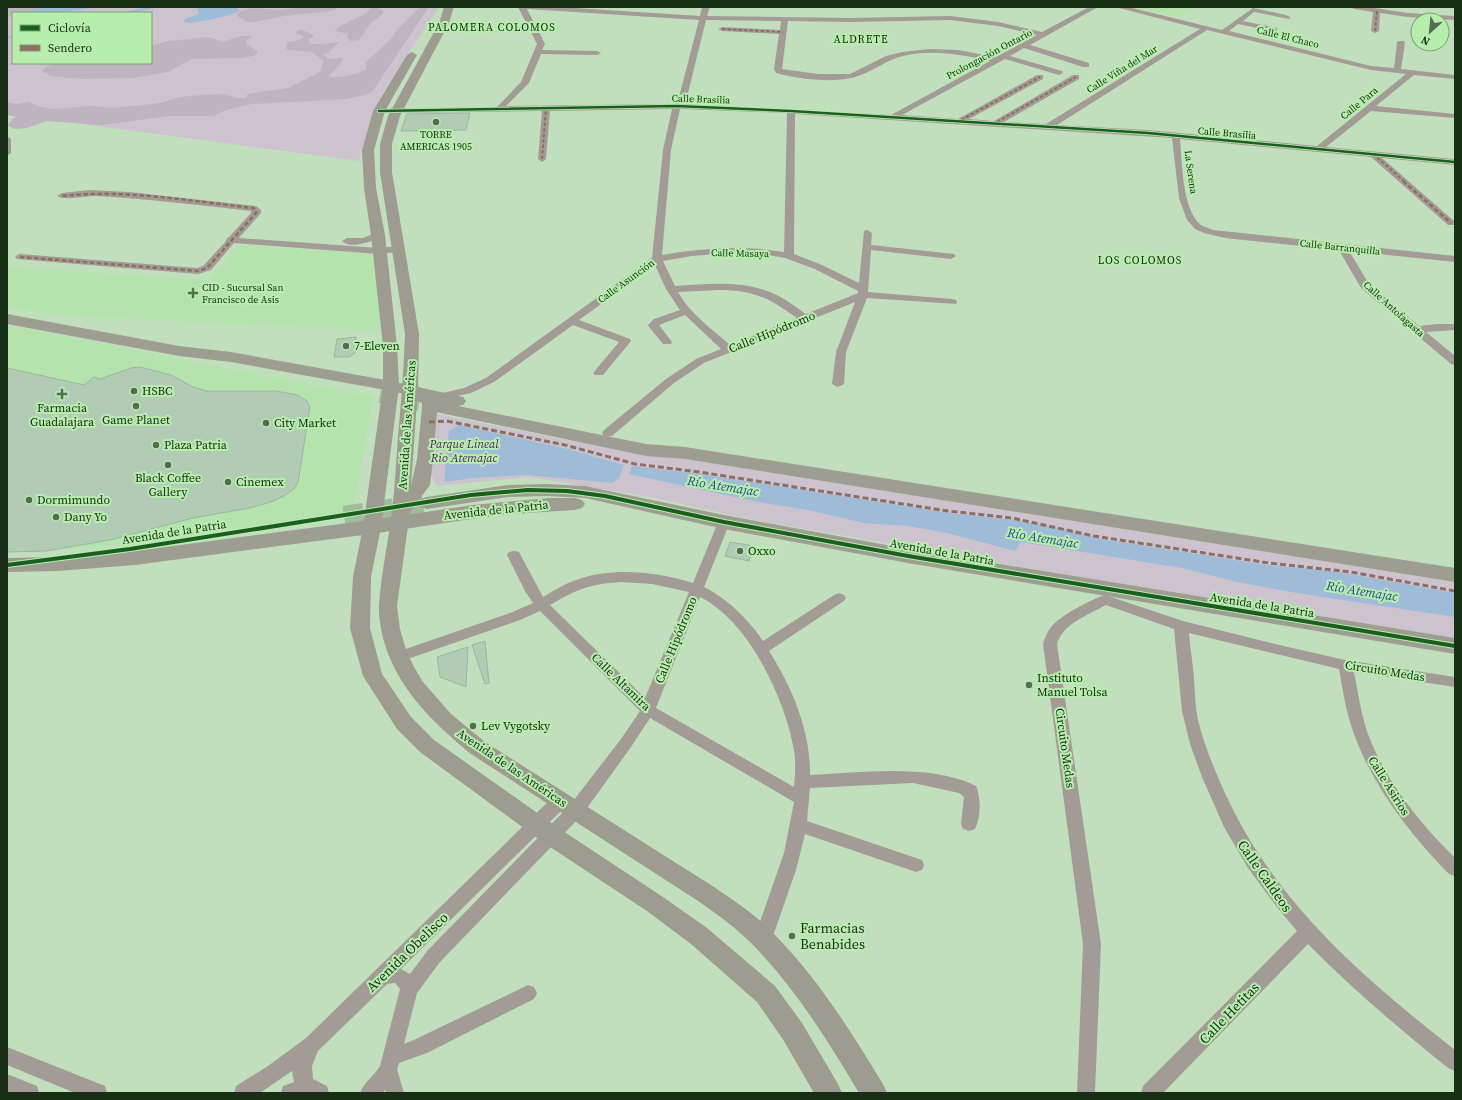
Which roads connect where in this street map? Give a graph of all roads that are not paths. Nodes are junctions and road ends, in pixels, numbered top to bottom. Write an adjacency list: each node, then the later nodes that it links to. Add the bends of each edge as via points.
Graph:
1 (449, 7): 39 (main road, Avenida de las Américas, via 444,23)
2 (522, 7): 24 (street, via 541,44)
3 (526, 7): 11 (street)
4 (706, 7): 11 (street, Calle Asunción)
5 (1094, 7): 20 (street, Prolongación Ontario)
6 (1119, 7): 14 (street, Calle El Chaco)
7 (1354, 7): 8 (street)
8 (1377, 11): 9 (street); 17 (street)
9 (1410, 14)
10 (1286, 17): 13 (street, via 1254,10)
11 (703, 18): 12 (street); 35 (street, Calle Asunción, via 683,97)
12 (785, 20): 18 (street); 20 (street, via 961,19 998,24)
13 (1237, 22): 16 (street); 19 (street)
14 (1206, 28): 19 (street, Calle El Chaco); 46 (street, Calle Viña del Mar)
15 (722, 29): 18 (street)
16 (1274, 30)
17 (1375, 30)
18 (784, 32): 27 (street, via 778,69 786,73 848,76 888,58 919,52 963,53)
19 (1224, 32): 29 (street, Calle El Chaco, via 1371,68)
20 (1044, 35): 22 (street, Prolongación Ontario)
21 (1401, 43): 29 (street)
22 (1024, 46): 26 (street, Prolongación Ontario); 28 (street)
23 (416, 49): 41 (main road, Avenida de las Américas)
24 (538, 52): 25 (street); 38 (street, via 526,83)
25 (597, 53)
26 (1006, 56): 27 (street, Prolongación Ontario); 30 (street)
27 (998, 60): 43 (street, Prolongación Ontario)
28 (1086, 65)
29 (1398, 72): 31 (street, Calle El Chaco)
30 (1059, 73)
31 (1412, 73): 34 (street, Calle El Chaco); 37 (street, Calle Para)
32 (1040, 77): 44 (street)
33 (1076, 77): 45 (street)
34 (1455, 77)
35 (676, 106): 36 (street, Calle Brasilia); 40 (street, Calle Brasilia); 69 (street, Calle Asunción, via 666,150)
36 (546, 108): 38 (street, Calle Brasilia); 53 (street)
37 (1368, 108): 42 (street); 50 (street, Calle Para)
38 (499, 109): 39 (street, Calle Brasilia)
39 (397, 111): 41 (street, Calle Brasilia); 47 (main road, Avenida de las Américas)
40 (791, 111): 43 (street, Calle Brasilia); 66 (street)
41 (378, 114): 47 (main road); 58 (main road, Avenida de las Américas, via 368,150)
42 (1455, 116)
43 (893, 117): 44 (street, Calle Brasilia)
44 (959, 120): 45 (street, Calle Brasilia)
45 (997, 122): 46 (street, Calle Brasilia)
46 (1049, 126): 48 (street, Calle Brasilia)
47 (392, 127): 64 (main road, Avenida de las Américas, via 386,144 386,172)
48 (1176, 136): 50 (street, Calle Brasilia); 59 (street, La Serena, via 1181,190 1194,224 1199,228)
49 (7, 139): 51 (street)
50 (1319, 149): 52 (street, Calle Brasilia)
51 (7, 154)
52 (1373, 154): 54 (street, Calle Brasilia); 56 (street)
53 (542, 159)
54 (1455, 162)
55 (62, 196): 60 (street, via 90,193 129,195 256,210)
56 (1451, 223)
57 (867, 233): 62 (street)
58 (378, 235): 61 (street, via 355,242); 65 (main road, Avenida de las Américas)
59 (1225, 235): 63 (street, Calle Barranquilla)
60 (233, 237): 61 (street); 68 (street, via 207,268 198,271)
61 (294, 241): 65 (street)
62 (866, 247): 67 (street); 72 (street)
63 (1342, 247): 70 (street, Calle Barranquilla); 79 (street, Calle Antofagasta, via 1365,286)
64 (398, 249): 65 (street); 86 (main road, Avenida de las Américas, via 412,334)
65 (379, 251): 85 (main road, Avenida de las Américas, via 390,346)
66 (789, 256): 69 (street, Calle Masaya, via 729,250); 72 (street, Calle Masaya, via 822,269)
67 (951, 256)
68 (20, 258)
69 (657, 259): 71 (street); 77 (street, Calle Asunción)
70 (1455, 259)
71 (671, 289): 74 (street); 75 (street, via 747,288 764,293)
72 (864, 293): 73 (street); 75 (street, Calle Hipódromo); 84 (street, via 841,352)
73 (952, 302)
74 (687, 311): 80 (street, via 653,325); 81 (street)
75 (805, 318): 81 (street, Calle Hipódromo)
76 (7, 319): 85 (main road, via 179,351 211,362)
77 (572, 321): 83 (street, via 626,341); 87 (street, Calle Asunción, via 490,380)
78 (1455, 327): 79 (street)
79 (1417, 330): 82 (street, Calle Antofagasta)
80 (667, 342)
81 (729, 350): 88 (street, Calle Hipódromo, via 700,361 670,381)
82 (1455, 362)
83 (599, 373)
84 (838, 384)
85 (386, 391): 86 (main road); 94 (main road, Avenida de las Américas)
86 (410, 391): 87 (main road); 92 (main road, Avenida de las Américas); 92 (main road, via 430,401 426,459 420,485)
87 (438, 402): 88 (main road); 89 (main road, via 618,445)
88 (608, 434): 89 (main road)
89 (685, 453): 97 (main road)
90 (427, 503): 93 (main road, Avenida de la Patria, via 508,491 567,491 605,496)
91 (344, 516): 96 (main road, Avenida de la Patria, via 98,554)
92 (400, 516): 93 (main road, Avenida de la Patria, via 544,504 602,506 682,519); 94 (main road, Avenida de la Patria); 105 (main road, Avenida de las Américas, via 388,606 391,637)
93 (724, 522): 98 (street, Calle Hipódromo); 99 (main road, Avenida de la Patria)
94 (372, 527): 96 (main road, Avenida de la Patria, via 120,560); 114 (main road, Avenida de las Américas, via 362,577 360,628 373,676 404,723 427,746)
95 (514, 555): 101 (street, Calle Altamira, via 532,592)
96 (7, 565)
97 (1455, 575)
98 (697, 589): 101 (street, via 643,578 616,577 572,586); 104 (street, via 720,603); 108 (street, Calle Hipódromo)
99 (1100, 594): 102 (street, Circuito Medas); 103 (main road, Avenida de la Patria); 135 (street, Circuito Medas, via 1059,628 1052,635 1050,644 1092,944)
100 (839, 598): 104 (street)
101 (541, 604): 105 (street, via 526,612); 108 (street, Calle Altamira)
102 (1181, 626): 106 (street, Circuito Medas); 117 (street, Calle Caldeos, via 1189,710 1199,749 1216,794 1238,837 1264,878)
103 (1455, 646)
104 (760, 649): 109 (street, via 783,690 796,726 801,751)
105 (399, 657): 111 (main road, Avenida de las Américas, via 417,690 436,714 478,748)
106 (1345, 665): 107 (street, Circuito Medas); 116 (street, Calle Asirios, via 1360,732 1381,776 1423,835)
107 (1455, 682)
108 (648, 710): 110 (street, Calle Altamira); 111 (street, Calle Hipódromo, via 618,755)
109 (802, 782): 110 (street); 113 (street, via 913,777 962,788 970,791 972,797)
110 (802, 799): 112 (street)
111 (568, 805): 114 (street, Avenida Obelisco); 118 (main road, Avenida de las Américas, via 706,894 736,915)
112 (799, 824): 115 (street); 118 (street, via 788,869)
113 (969, 824)
114 (545, 831): 119 (street, Avenida Obelisco); 120 (street, Avenida Obelisco, via 434,956); 133 (main road, Avenida de las Américas, via 699,936 766,994 793,1032)
115 (916, 865)
116 (1455, 869)
117 (1308, 932): 124 (street, Calle Caldeos, via 1364,988); 136 (street, Calle Hetitas)
118 (763, 939): 134 (main road, Avenida de las Américas, via 809,992)
119 (382, 977): 120 (street, via 399,976 404,979); 122 (street, Avenida Obelisco)
120 (409, 989): 125 (street, Avenida Obelisco)
121 (528, 993): 125 (street)
122 (313, 1044): 127 (street, via 301,1071); 130 (street, Avenida Obelisco)
123 (7, 1056): 129 (street)
124 (1455, 1062)
125 (389, 1063): 131 (street, via 381,1081); 132 (street)
126 (7, 1083): 128 (street)
127 (305, 1091)
128 (30, 1093)
129 (98, 1093)
130 (243, 1093)
131 (369, 1093)
132 (395, 1093)
133 (829, 1093)
134 (874, 1093)
135 (1086, 1093)
136 (1150, 1093)

